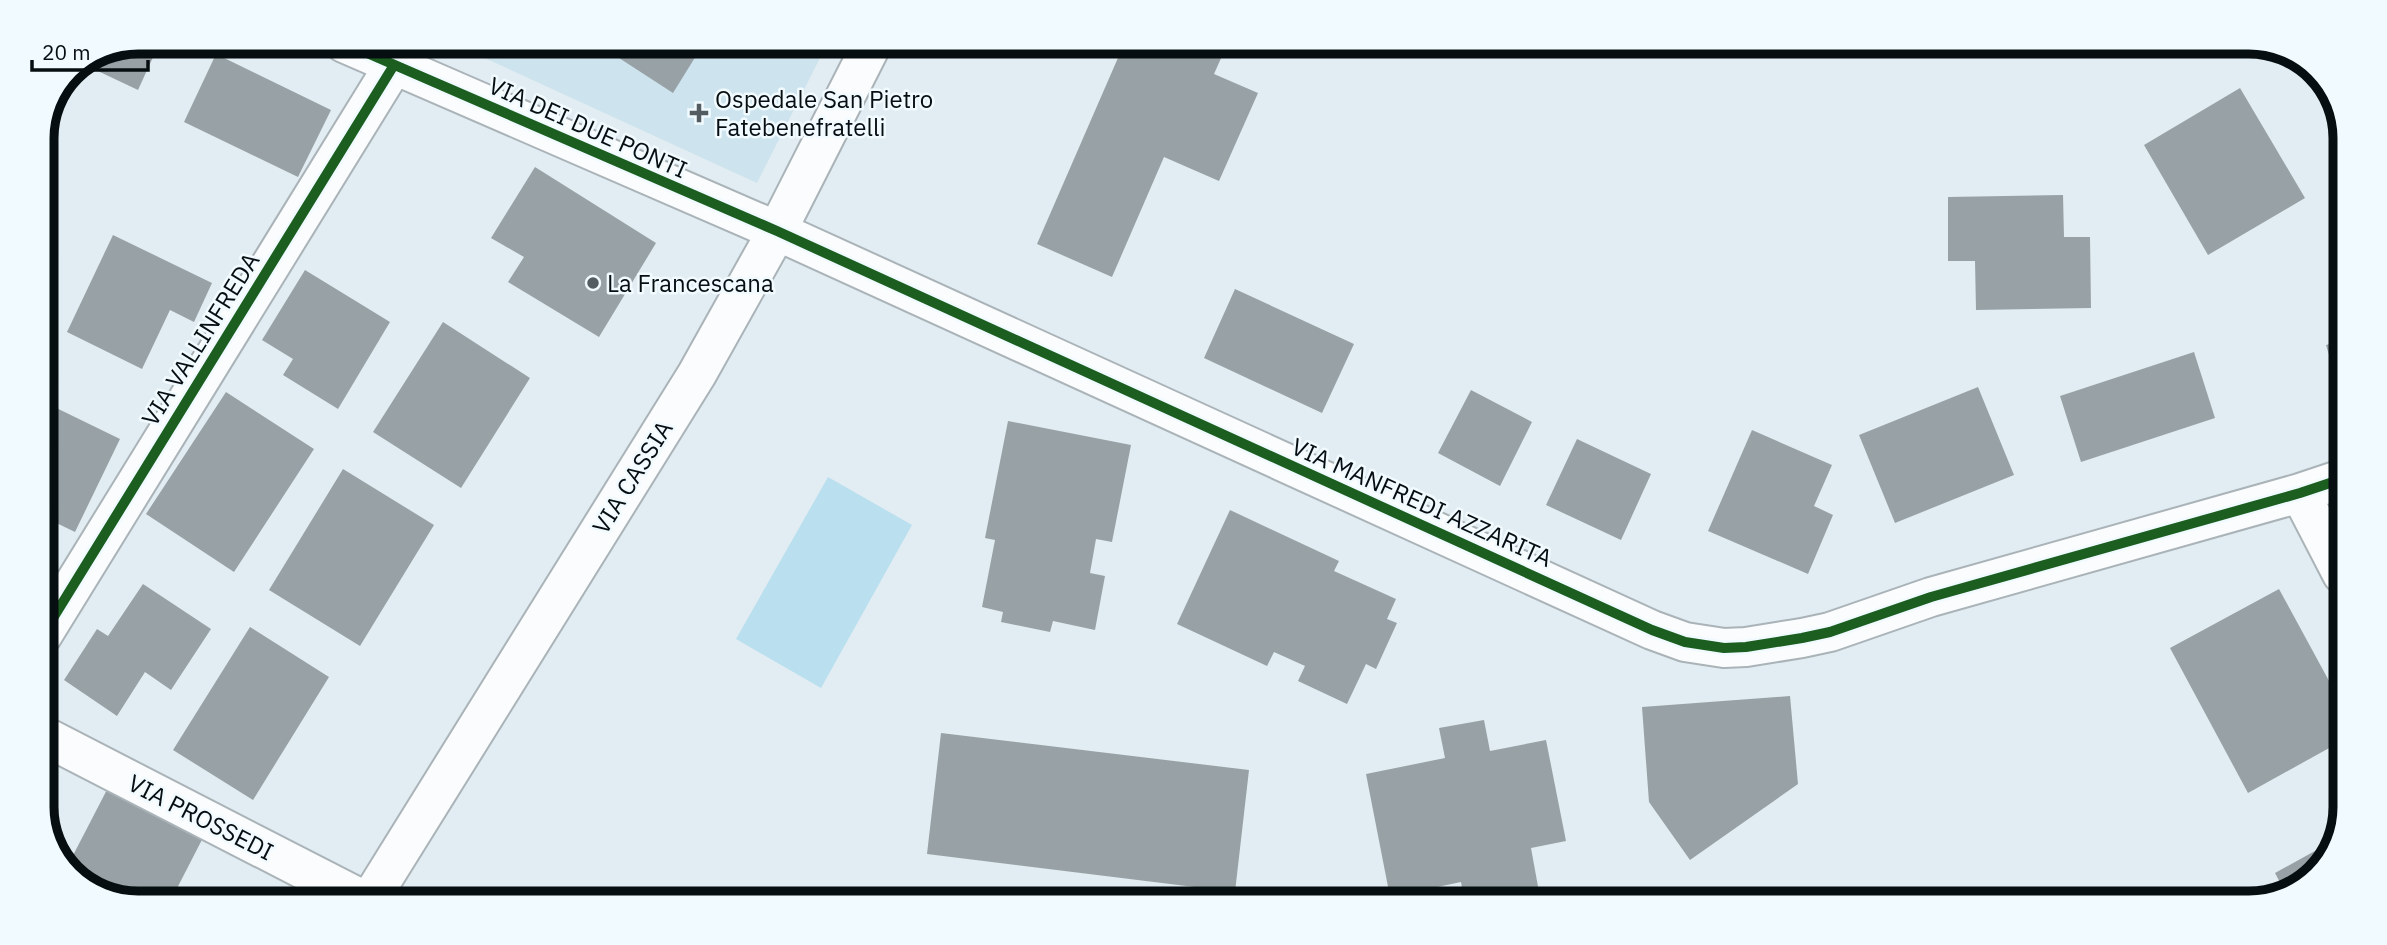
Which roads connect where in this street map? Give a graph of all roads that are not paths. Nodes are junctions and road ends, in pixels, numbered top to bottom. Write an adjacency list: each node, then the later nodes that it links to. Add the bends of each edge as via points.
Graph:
1 (369, 54): 3 (street, VIA DEI DUE PONTI)
2 (867, 54): 4 (street, VIA CASSIA)
3 (394, 65): 4 (street, VIA DEI DUE PONTI); 8 (street, VIA VALLINFREDA)
4 (777, 231): 6 (street, VIA MANFREDI AZZARITA, via 1652,630 1704,646 1746,647 1829,632 1931,597); 11 (street, VIA CASSIA, via 697,373)
5 (2333, 481): 6 (street)
6 (2300, 493): 7 (street)
7 (2333, 557)
8 (54, 617)
9 (54, 741): 10 (street, VIA PROSSEDI)
10 (345, 891)
11 (375, 891)

